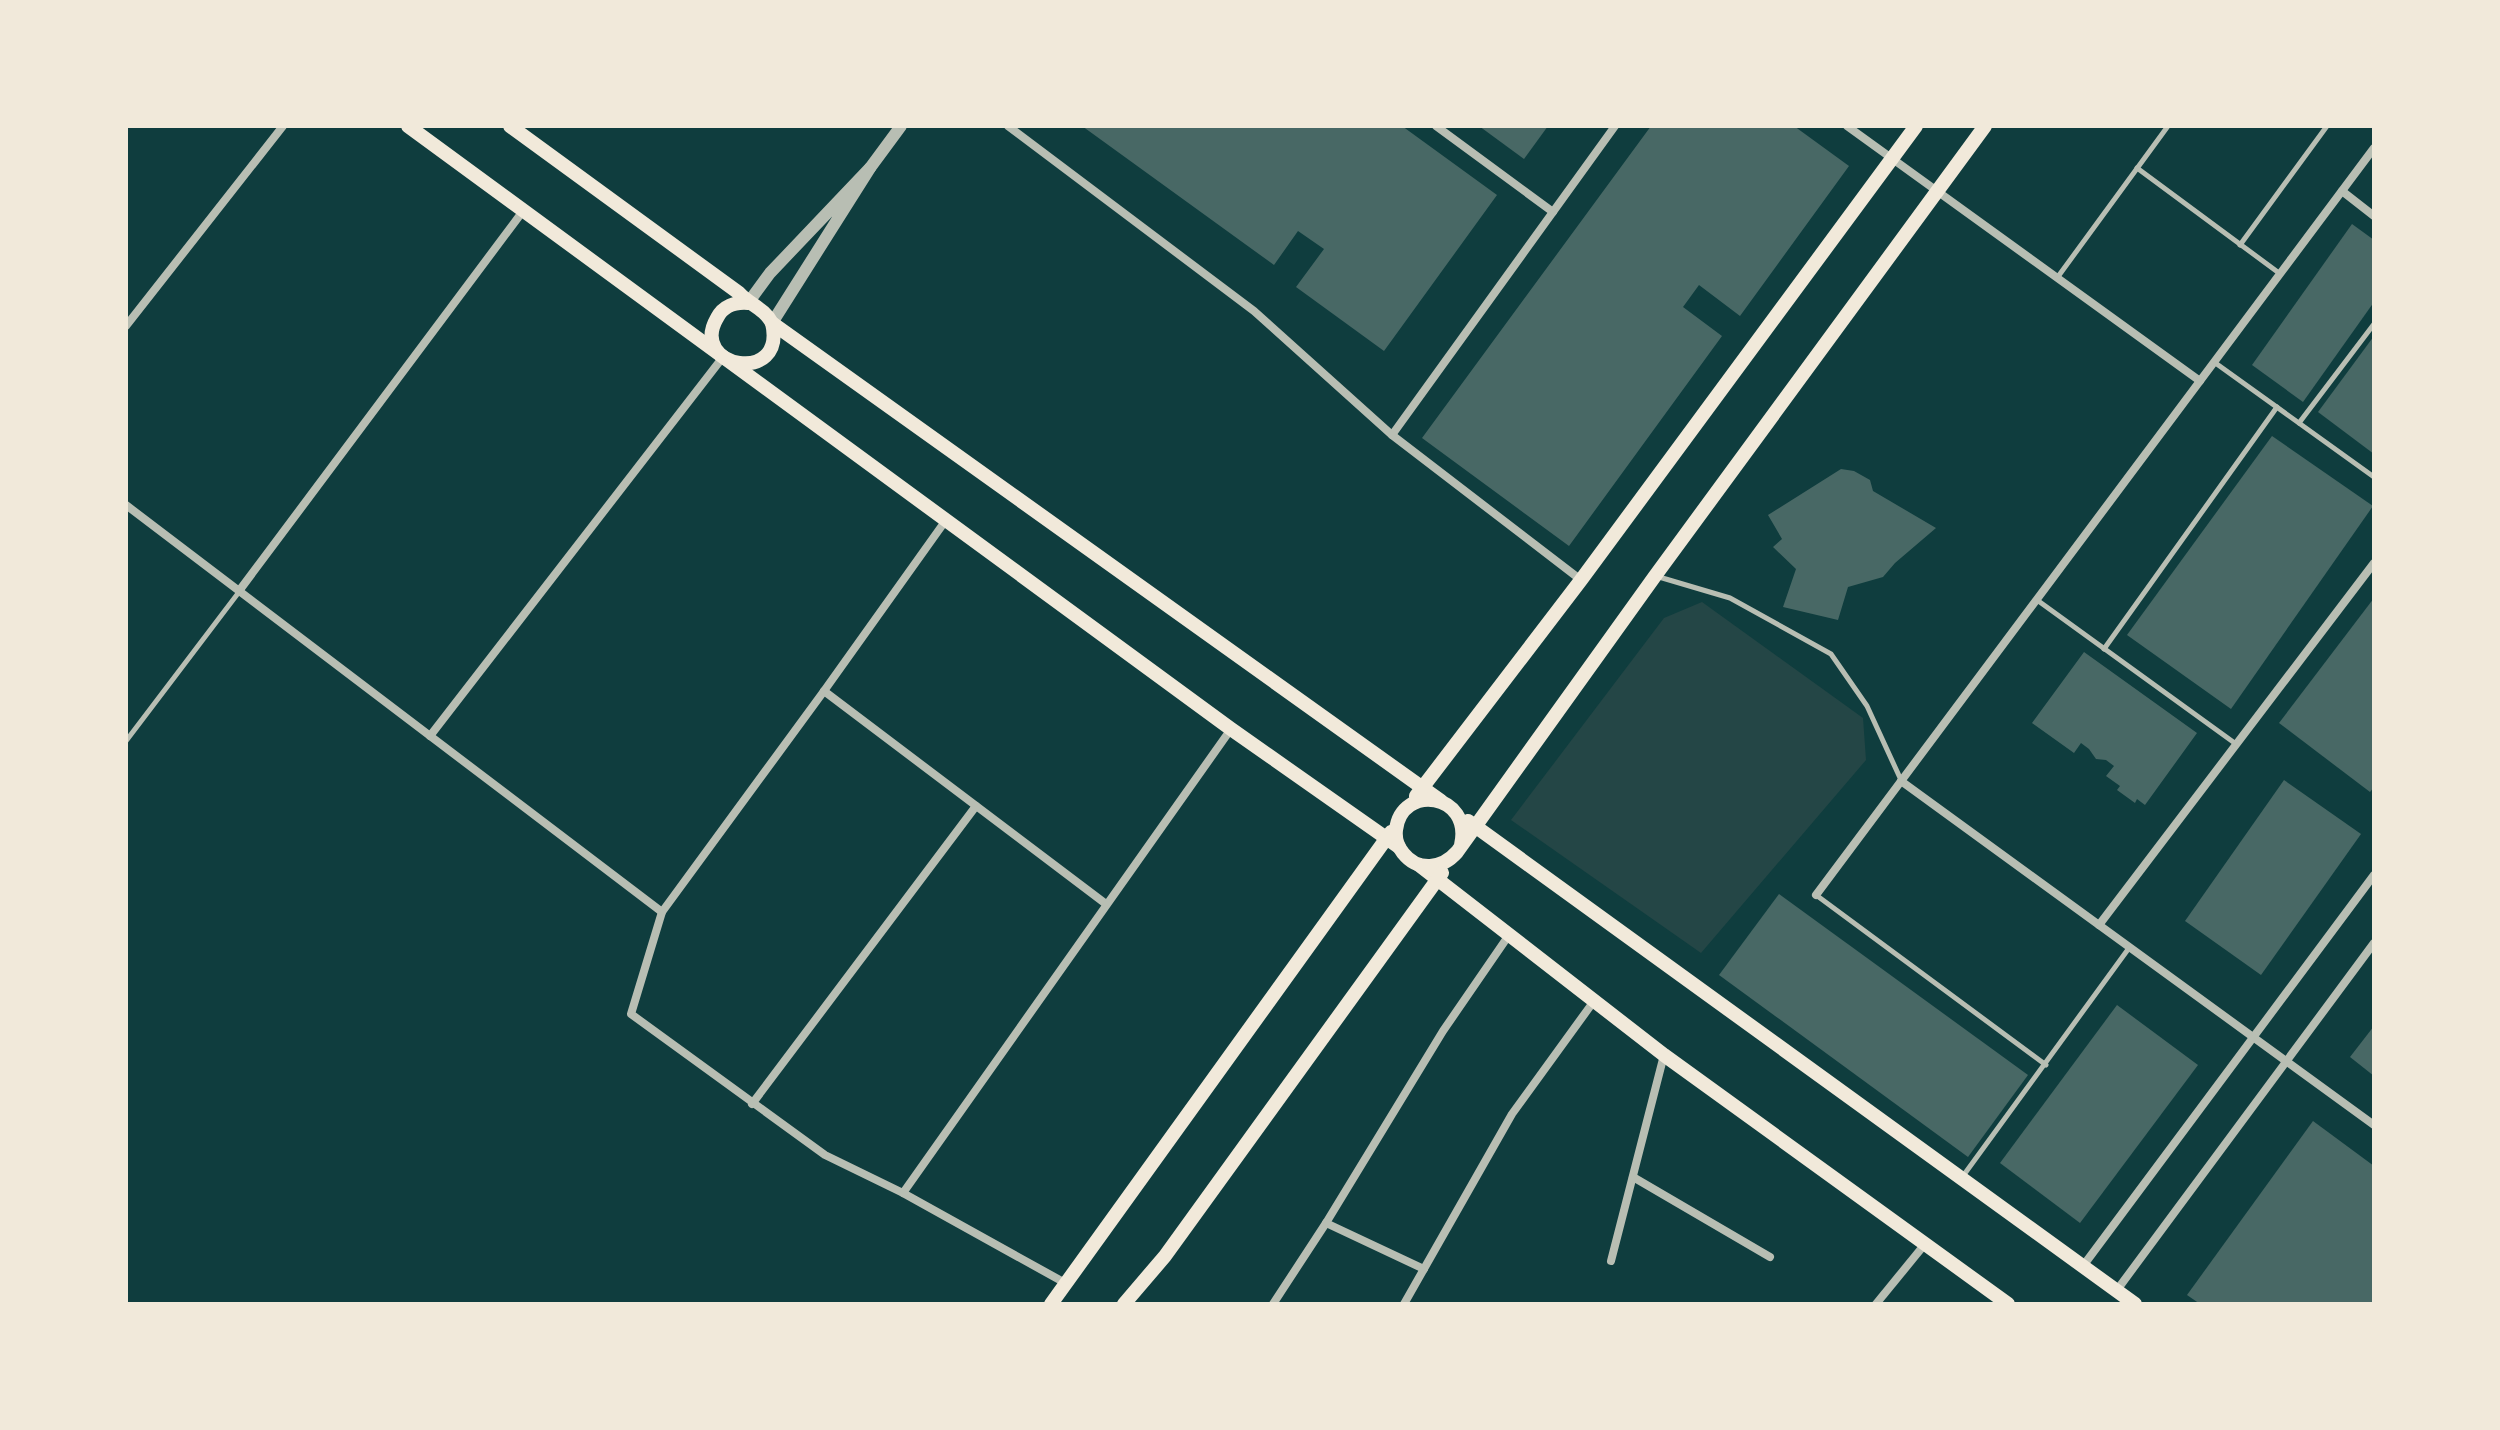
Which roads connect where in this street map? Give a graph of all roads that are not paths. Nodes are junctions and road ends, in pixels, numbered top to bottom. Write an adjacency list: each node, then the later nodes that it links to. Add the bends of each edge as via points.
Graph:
1 (283, 126): 28 (street)
2 (408, 126): 19 (main road)
3 (510, 126): 25 (main road)
4 (901, 126): 15 (street)
5 (1008, 126): 34 (street, via 1254,311)
6 (1436, 126): 20 (street)
7 (1615, 126): 20 (street)
8 (1847, 126): 14 (street)
9 (1916, 126): 14 (main road)
10 (1985, 126): 18 (main road)
11 (2168, 126): 16 (lane)
12 (2327, 126): 22 (lane)
13 (2374, 148): 17 (street)
14 (1892, 159): 18 (street); 40 (main road)
15 (870, 168): 25 (street); 26 (street)
16 (2137, 168): 22 (lane); 24 (lane)
17 (2342, 191): 21 (street); 23 (street)
18 (1937, 192): 24 (street); 39 (main road)
19 (523, 211): 29 (main road); 41 (street)
20 (1553, 212): 34 (street)
21 (2374, 216)
22 (2240, 245): 23 (lane)
23 (2280, 274): 30 (street)
24 (2057, 278): 31 (street)
25 (748, 303): 26 (main road, via 763,310); 29 (main road, via 732,304 715,320 712,336)
26 (772, 323): 29 (main road, via 774,339 761,359 738,364); 50 (main road)
27 (2374, 324): 33 (lane)
28 (126, 326)
29 (723, 357): 37 (main road); 46 (street)
30 (2214, 362): 31 (street); 32 (lane)
31 (2200, 381): 42 (street)
32 (2277, 407): 33 (lane); 43 (lane)
33 (2299, 423): 35 (lane)
34 (1392, 435): 40 (street)
35 (2374, 477)
36 (126, 505): 41 (street)
37 (946, 520): 44 (street); 45 (main road)
38 (2374, 563): 48 (street)
39 (1655, 576): 49 (lane, via 1730,598 1831,654 1867,706); 56 (main road)
40 (1581, 580): 50 (main road)
41 (239, 591): 46 (street); 47 (lane)
42 (2036, 600): 43 (lane); 49 (street)
43 (2104, 649): 48 (lane)
44 (824, 691): 52 (street); 66 (street)
45 (1231, 729): 57 (main road); 65 (street)
46 (430, 736): 66 (street)
47 (126, 741)
48 (2236, 744): 67 (street)
49 (1901, 781): 64 (street); 67 (street)
50 (1422, 789): 51 (main road); 53 (main road)
51 (1441, 801): 53 (main road, via 1424,800); 54 (main road)
52 (976, 806): 65 (street); 76 (street)
53 (1408, 807): 55 (main road)
54 (1455, 811): 56 (main road); 58 (main road, via 1463,827)
55 (1398, 822): 57 (main road); 59 (main road)
56 (1475, 826): 58 (main road); 79 (main road)
57 (1386, 838): 59 (main road); 87 (main road)
58 (1461, 845): 60 (main road)
59 (1399, 847): 61 (main road)
60 (1451, 859): 61 (main road, via 1436,866); 63 (main road)
61 (1418, 865): 63 (main road)
62 (2374, 875): 72 (street)
63 (1438, 880): 68 (main road); 90 (main road, via 1165,1256)
64 (1816, 895): 75 (lane)
65 (1106, 904): 80 (street)
66 (662, 912): 76 (street, via 631,1014)
67 (2099, 925): 70 (street)
68 (1509, 935): 71 (main road); 81 (street, via 1443,1031)
69 (2374, 943): 74 (street)
70 (2129, 947): 72 (street); 75 (lane)
71 (1594, 1001): 73 (main road); 86 (street, via 1512,1114)
72 (2253, 1037): 74 (street); 85 (street)
73 (1664, 1055): 78 (street); 82 (main road)
74 (2286, 1061): 77 (street); 88 (street)
75 (2046, 1065): 79 (lane)
76 (752, 1104): 80 (street, via 825,1155)
77 (2374, 1125)
78 (1633, 1177): 83 (street); 84 (street)
79 (1961, 1179): 85 (main road)
80 (903, 1193): 87 (street)
81 (1326, 1223): 86 (street); 91 (street)
82 (1925, 1244): 93 (street); 94 (main road)
83 (1770, 1257)
84 (1611, 1261)
85 (2083, 1266): 88 (main road)
86 (1424, 1269): 92 (street)
87 (1067, 1284): 89 (main road)
88 (2117, 1290): 95 (main road)
89 (1051, 1304)
90 (1124, 1304)
91 (1273, 1304)
92 (1404, 1304)
93 (1876, 1304)
94 (2008, 1304)
95 (2135, 1304)

